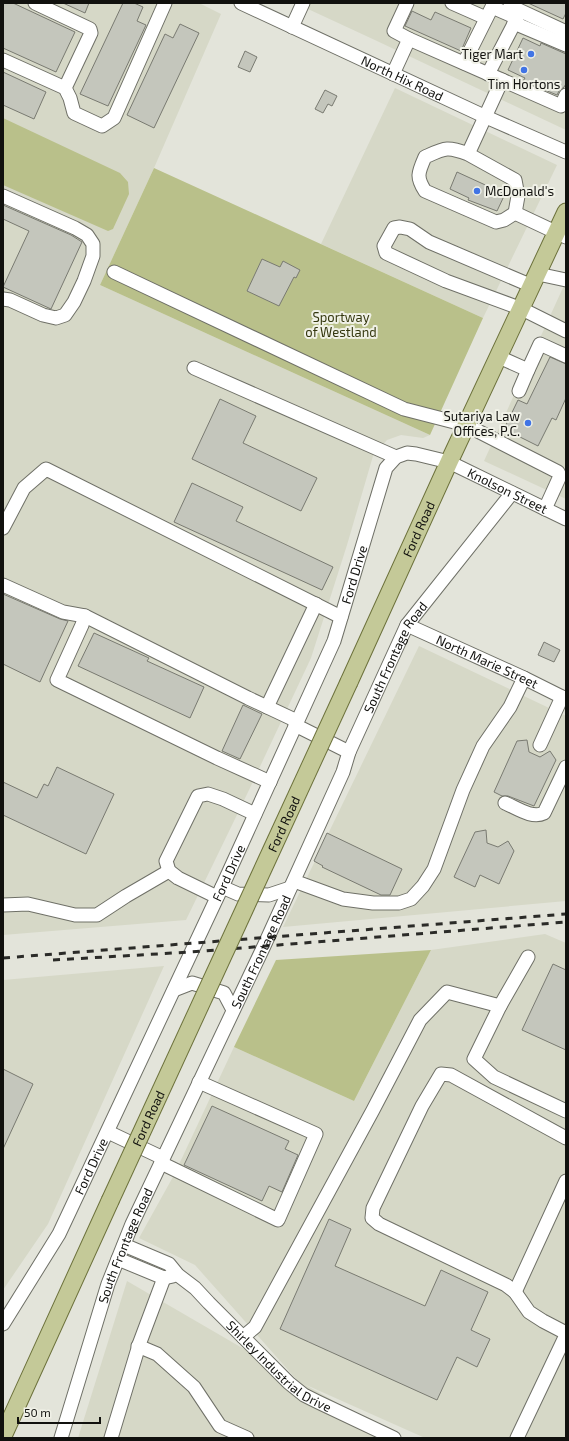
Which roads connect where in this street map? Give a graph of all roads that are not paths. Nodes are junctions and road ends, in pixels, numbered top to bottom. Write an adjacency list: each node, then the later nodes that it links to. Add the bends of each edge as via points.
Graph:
1 (35, 3): 19 (street, via 90,29 91,33)
2 (165, 3): 19 (street, via 114,118 102,126 74,113)
3 (240, 3): 10 (street, North Hix Road)
4 (303, 3): 10 (street)
5 (407, 3): 12 (street, via 394,31)
6 (452, 3): 8 (street)
7 (503, 3): 11 (street)
8 (486, 18): 9 (street, via 492,7 517,18); 15 (street)
9 (514, 23): 13 (street); 17 (street)
10 (292, 27): 16 (street, North Hix Road)
11 (566, 32)
12 (409, 39): 15 (street); 16 (street)
13 (566, 45)
14 (3, 60): 19 (street)
15 (464, 63): 17 (street)
16 (393, 74): 21 (street, North Hix Road)
17 (488, 74): 18 (street)
18 (502, 80): 20 (street, via 561,106); 21 (street)
19 (64, 88)
20 (566, 95)
21 (486, 117): 22 (street, North Hix Road); 23 (street)
22 (566, 152)
23 (468, 154): 26 (street, via 515,180 518,196); 26 (street, via 453,149 440,150 425,157 419,170 418,181 425,191 496,222)
24 (3, 196): 31 (street, via 87,235 93,244 93,256 84,281 65,315 56,318)
25 (566, 212): 27 (main road, Ford Road)
26 (515, 213): 27 (street)
27 (561, 235): 29 (main road, Ford Road)
28 (114, 272): 39 (street, via 404,409)
29 (535, 280): 30 (street); 32 (main road, Ford Road); 32 (street, via 429,242 410,229 394,228 384,246 386,253 439,278)
30 (566, 280)
31 (3, 299)
32 (522, 309): 33 (street); 35 (main road, Ford Road)
33 (566, 331)
34 (566, 356): 37 (street, via 540,344)
35 (499, 357): 37 (street); 39 (main road, Ford Road)
36 (194, 368): 40 (street)
37 (528, 370): 38 (street)
38 (519, 391)
39 (466, 425): 41 (main road, Ford Road); 43 (street, via 558,472 560,476)
40 (396, 457): 41 (street, via 407,453); 49 (street, Ford Drive, via 386,468)
41 (449, 462): 42 (street, Knolson Street); 85 (main road, Ford Road, bridge)
42 (512, 493): 43 (street, Knolson Street); 50 (street, South Frontage Road)
43 (545, 508): 44 (street, Knolson Street)
44 (566, 519)
45 (3, 528): 47 (street, via 24,488 46,469)
46 (3, 585): 48 (street, via 63,612)
47 (316, 604): 49 (street); 53 (street)
48 (85, 616): 53 (street); 58 (street, via 57,680)
49 (341, 617): 54 (street, Ford Drive, via 334,641)
50 (407, 625): 51 (street, North Marie Street); 56 (street, South Frontage Road)
51 (524, 678): 52 (street, North Marie Street); 62 (street, via 510,707 483,746 463,790 434,869 411,899 399,903 373,903 342,899)
52 (564, 698): 55 (street)
53 (267, 707): 54 (street)
54 (296, 723): 56 (street); 58 (street, Ford Drive)
55 (540, 746)
56 (349, 752): 62 (street, South Frontage Road)
57 (566, 767): 59 (street, via 544,814 529,814)
58 (270, 782): 60 (street, Ford Drive)
59 (505, 803)
60 (255, 814): 61 (street, via 208,794 198,796 166,861); 63 (street, Ford Drive)
61 (169, 871): 63 (street, via 178,878); 64 (street, via 97,915 75,915 28,904)
62 (292, 884): 63 (street, via 269,895); 68 (street, South Frontage Road)
63 (219, 892): 66 (street, Ford Drive)
64 (3, 905)
65 (528, 957): 67 (street)
66 (174, 990): 68 (street, via 192,983 224,993); 71 (street, Ford Drive)
67 (500, 1006): 70 (street, via 474,1059 494,1077); 82 (street, via 447,992 420,1020 255,1327)
68 (233, 1010): 69 (street, South Frontage Road)
69 (199, 1082): 73 (street, South Frontage Road); 73 (street, via 316,1134 278,1220)
70 (566, 1111)
71 (108, 1132): 73 (street); 80 (street, Ford Drive, via 59,1234)
72 (566, 1138): 79 (street, via 451,1075 441,1074 422,1106 373,1208 372,1218 379,1224 506,1285)
73 (162, 1160): 75 (street, South Frontage Road)
74 (566, 1181): 79 (street)
75 (124, 1245): 76 (street, South Frontage Road); 77 (street, Shirley Industrial Drive, via 169,1264)
76 (118, 1259): 78 (street); 86 (street, South Frontage Road)
77 (178, 1275): 78 (street); 82 (street, Shirley Industrial Drive, via 195,1288)
78 (164, 1278): 83 (street)
79 (515, 1292): 81 (street, via 529,1312)
80 (3, 1324)
81 (566, 1334): 90 (street)
82 (244, 1337): 84 (street, Shirley Industrial Drive, via 304,1395)
83 (138, 1346): 87 (street); 88 (street, via 157,1354 194,1387 220,1426)
84 (380, 1435): 89 (street, Shirley Industrial Drive)
85 (3, 1436)
86 (61, 1438)
87 (111, 1438)
88 (247, 1438)
89 (394, 1438)
90 (518, 1438)

